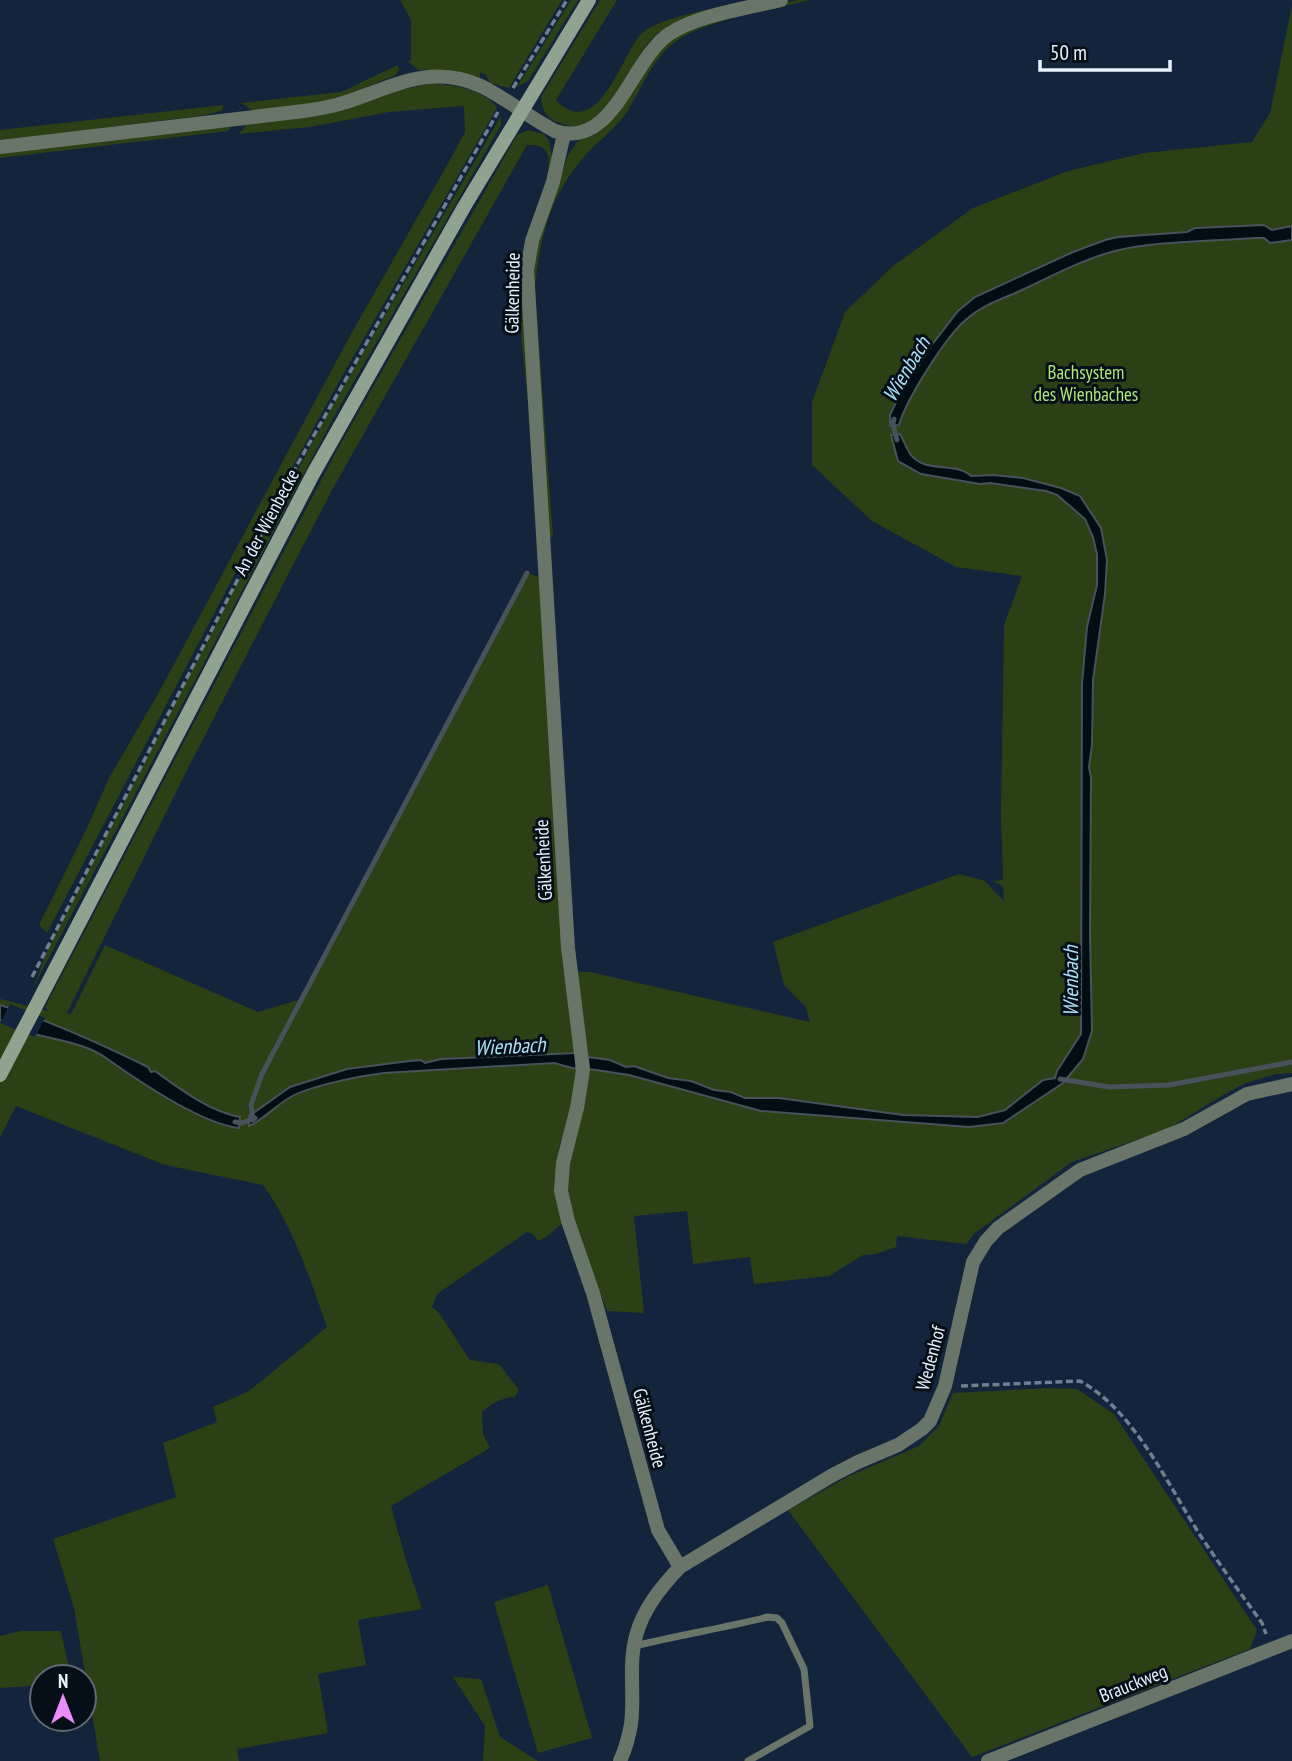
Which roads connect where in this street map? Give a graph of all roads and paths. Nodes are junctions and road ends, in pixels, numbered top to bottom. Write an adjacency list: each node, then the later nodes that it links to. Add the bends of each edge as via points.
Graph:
1 (567, 0): 4 (path)
2 (589, 0): 5 (street, An der Wienbecke)
3 (781, 0): 6 (street, via 696,22 670,34 652,48 606,117 588,130)
4 (506, 100): 5 (street); 7 (street, via 475,84 433,76 407,79 323,108)
5 (521, 110): 6 (street); 8 (street, An der Wienbecke, via 313,474)
6 (564, 134): 11 (street, Gälkenheide, via 527,270 568,948 583,1075 562,1163 561,1191 658,1530)
7 (0, 147)
8 (0, 1075)
9 (1292, 1084): 10 (street, Wedenhof, via 1247,1094 1176,1133 1080,1170 998,1228 971,1267)
10 (946, 1386): 11 (street, Wedenhof, via 930,1421 913,1437 840,1471); 14 (path, via 1080,1381 1093,1388 1128,1421 1262,1623)
11 (680, 1567): 13 (street, Wedenhof, via 642,1617)
12 (1292, 1641): 14 (street, Brauckweg)
13 (634, 1646): 15 (street, Wedenhof, via 631,1723); 16 (lane, via 768,1617 782,1623 804,1669 810,1726)
14 (1272, 1649): 17 (street, Brauckweg)
15 (620, 1761)
16 (748, 1761)
17 (988, 1761)

